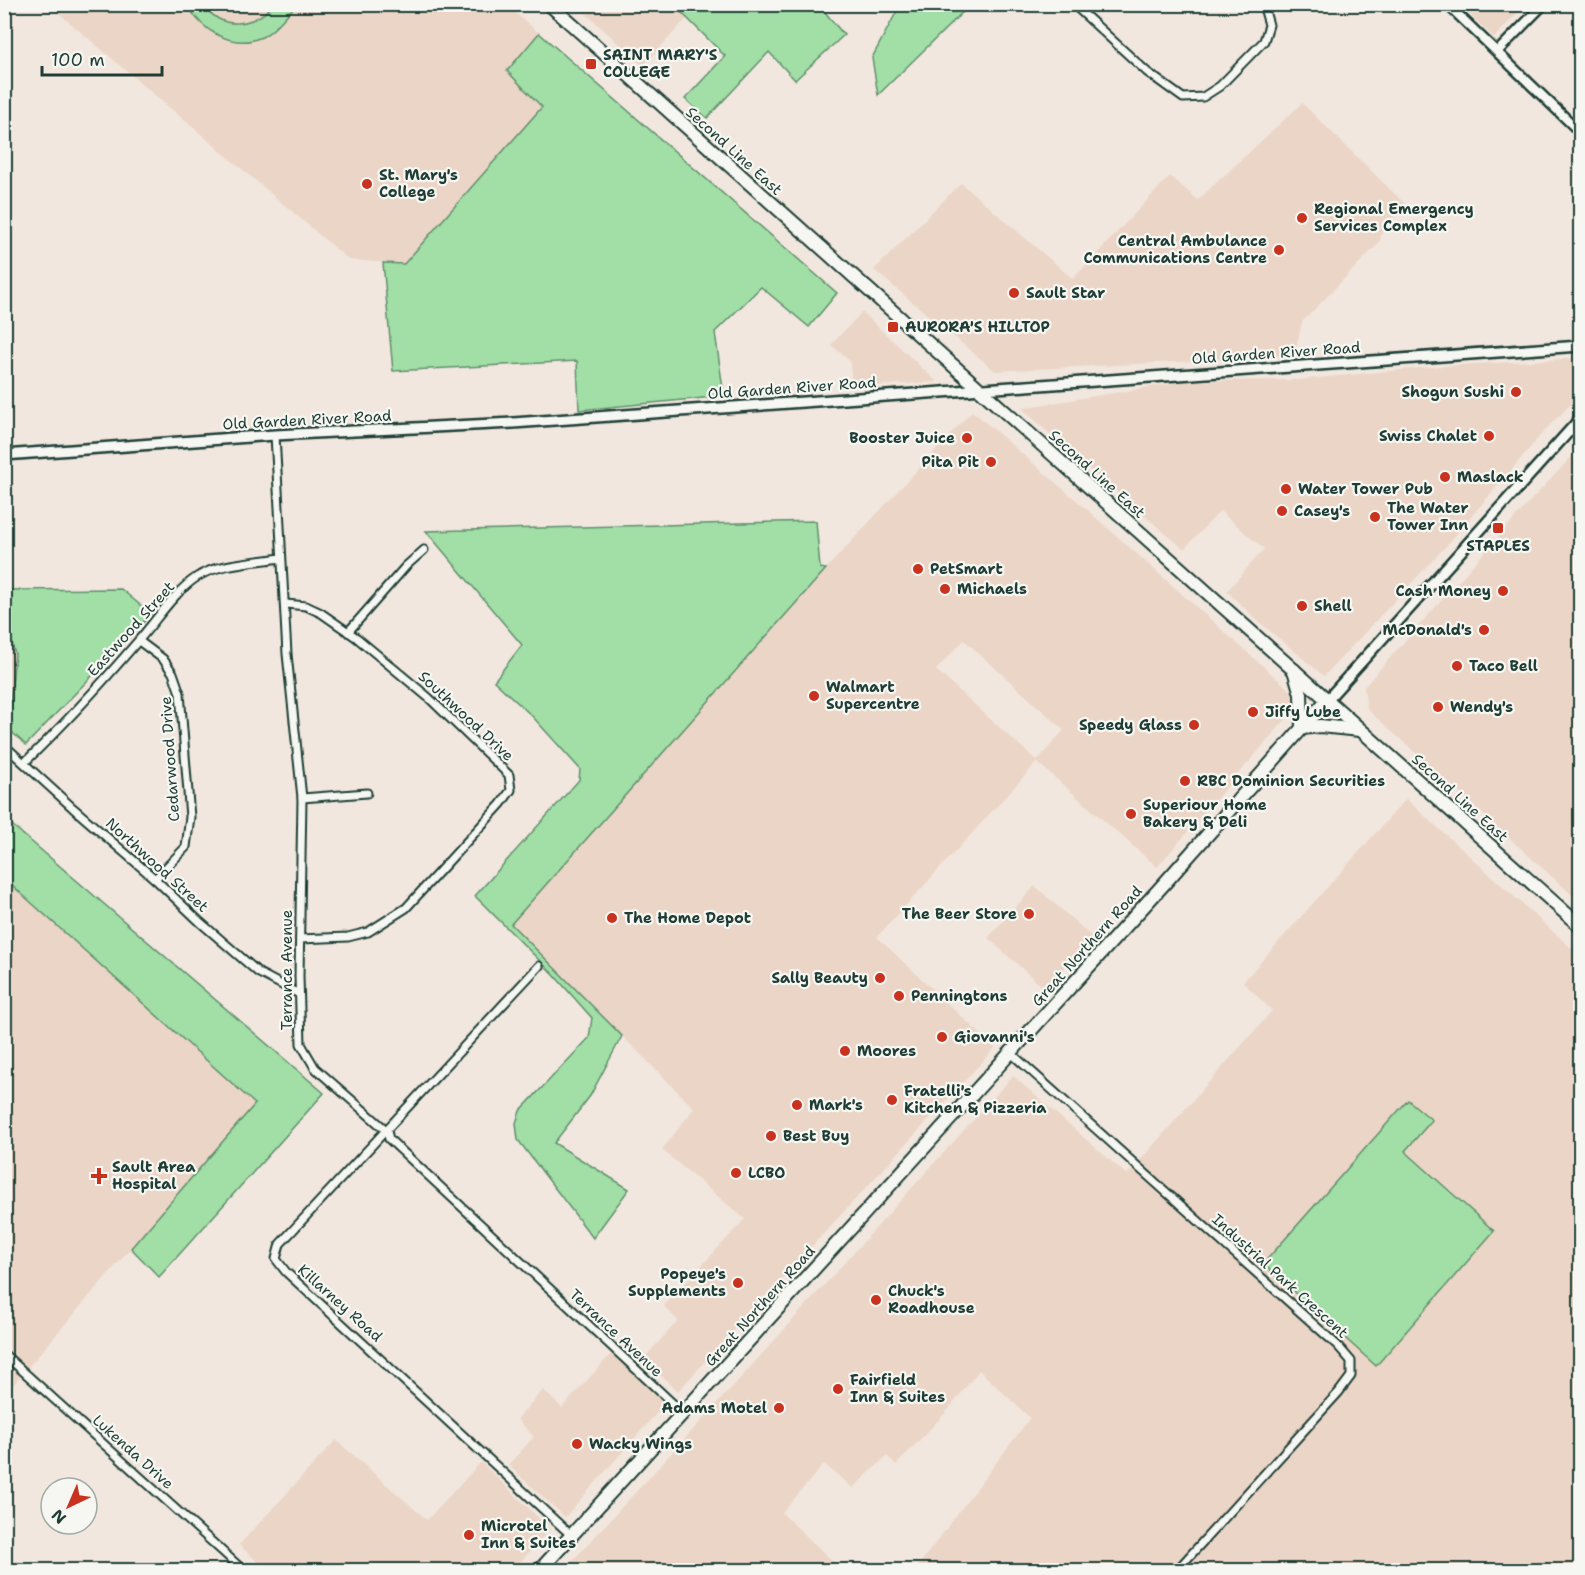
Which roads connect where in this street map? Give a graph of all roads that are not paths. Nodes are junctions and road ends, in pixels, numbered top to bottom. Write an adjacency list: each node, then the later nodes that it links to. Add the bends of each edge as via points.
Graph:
1 (1073, 4): 6 (street)
2 (1263, 4): 6 (street, via 1269,25 1264,42 1220,86 1203,97 1183,98 1148,72)
3 (1447, 4): 7 (street)
4 (1544, 4): 7 (street)
5 (546, 5): 10 (highway, Second Line East)
6 (1082, 7)
7 (1497, 52): 8 (street)
8 (1581, 132)
9 (1581, 346): 10 (main road, Old Garden River Road)
10 (980, 390): 12 (main road, Old Garden River Road, via 513,423); 19 (highway, Second Line East)
11 (1581, 419): 20 (main road, Great Northern Road)
12 (275, 435): 13 (main road, Old Garden River Road); 15 (street, Terrance Avenue)
13 (4, 455)
14 (424, 550): 17 (street)
15 (281, 558): 16 (street, Terrance Avenue); 18 (street, Eastwood Street, via 213,569 196,577 167,605)
16 (286, 604): 17 (street, Southwood Drive, via 306,606); 26 (street, Terrance Avenue, via 287,654)
17 (348, 632): 29 (street, Southwood Drive, via 429,698 509,775 511,790 406,908 368,932)
18 (139, 641): 24 (street, Eastwood Street); 27 (street, Cedarwood Drive, via 163,659 180,693 190,817 186,847)
19 (1293, 669): 20 (highway, Second Line East); 21 (highway, via 1301,694)
20 (1327, 700): 21 (highway, Great Northern Road); 22 (highway, Second Line East)
21 (1302, 728): 22 (highway); 32 (highway, Great Northern Road)
22 (1361, 730): 28 (highway, Second Line East)
23 (4, 745): 24 (street, Northwood Street)
24 (25, 762): 27 (street, Northwood Street)
25 (367, 794): 26 (street)
26 (302, 798): 29 (street, Terrance Avenue)
27 (155, 879): 31 (street, Northwood Street, via 259,973)
28 (1581, 926)
29 (300, 939): 31 (street, Terrance Avenue)
30 (538, 966): 33 (street, Killarney Road)
31 (299, 994): 33 (street, Terrance Avenue, via 301,1044 315,1068)
32 (1011, 1053): 35 (highway, Great Northern Road); 39 (street, Industrial Park Crescent, via 1351,1361 1350,1376 1339,1392)
33 (387, 1131): 35 (street, Terrance Avenue, via 389,1139); 36 (street, Killarney Road, via 280,1244 276,1258 286,1272)
34 (4, 1354): 37 (street, Lukenda Drive)
35 (683, 1413): 36 (highway, Great Northern Road)
36 (572, 1536): 38 (highway, Great Northern Road)
37 (243, 1570)
38 (540, 1570)
39 (1177, 1570)

